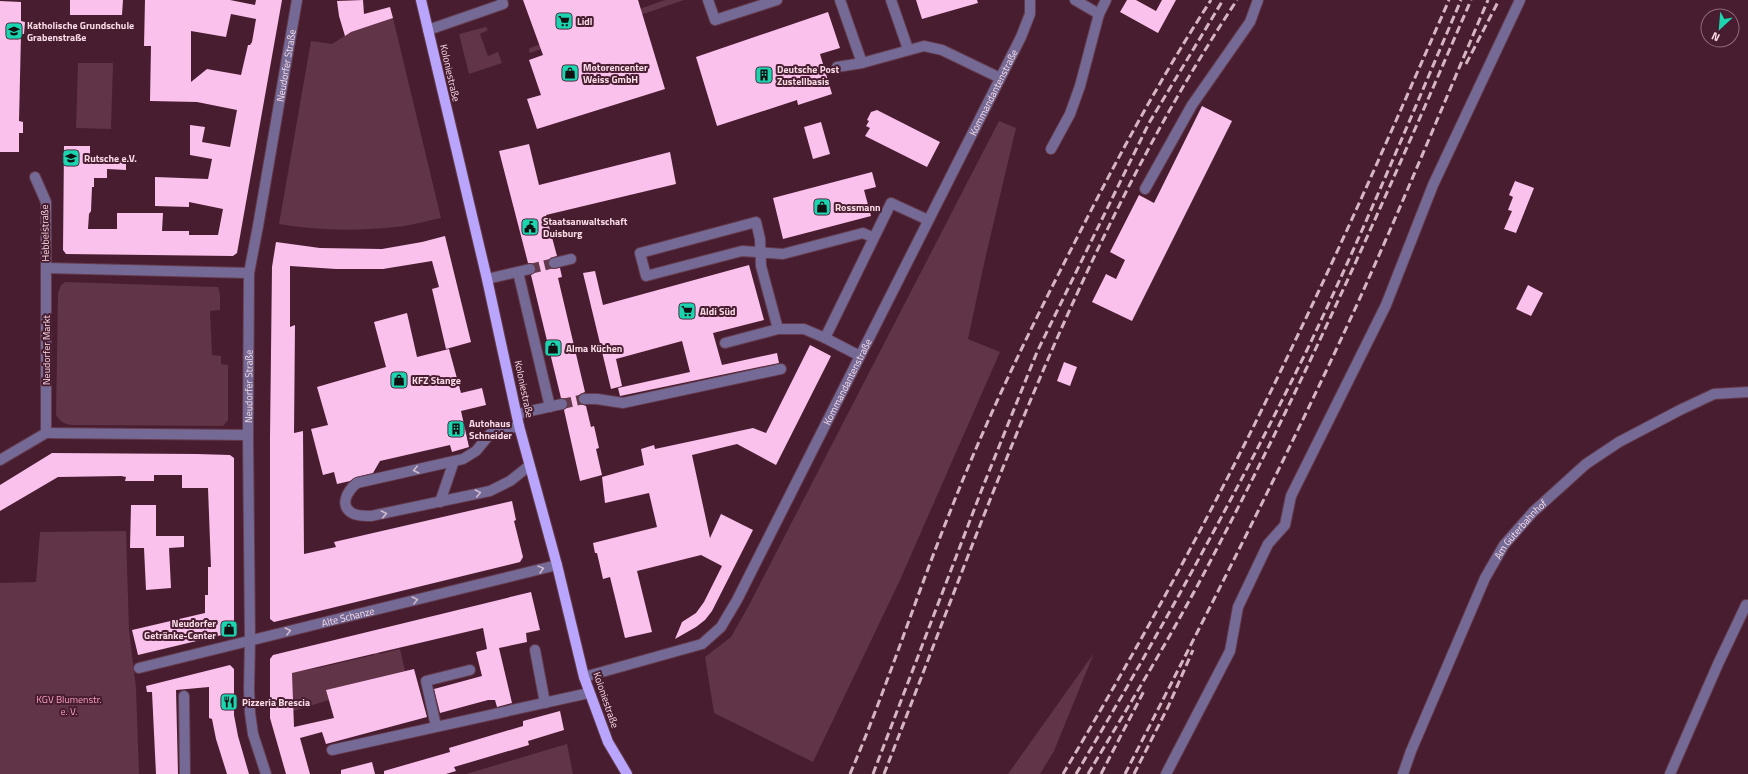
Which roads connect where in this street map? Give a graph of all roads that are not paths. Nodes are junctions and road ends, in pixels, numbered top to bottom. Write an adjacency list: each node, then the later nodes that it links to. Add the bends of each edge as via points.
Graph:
1 (297, 0): 30 (street, Neudorfer Straße)
2 (421, 0): 14 (main road, Koloniestraße)
3 (502, 0): 14 (street, via 503,4)
4 (708, 0): 5 (street, via 715,20)
5 (777, 0)
6 (840, 0): 16 (street)
7 (892, 0): 15 (street)
8 (1030, 0): 18 (street, Kommandantenstraße, via 1030,14)
9 (1075, 0): 13 (street)
10 (1106, 0): 13 (street)
11 (1258, 0): 21 (street, via 1250,22 1192,105)
12 (1520, 0): 64 (street, via 1432,185 1386,304 1291,496 1285,525 1268,544 1238,607 1230,650)
13 (1099, 14): 19 (street, via 1070,114)
14 (428, 30): 31 (main road, Koloniestraße)
15 (908, 50): 16 (street); 18 (street, via 924,46 942,50)
16 (862, 64): 17 (street)
17 (837, 67)
18 (1000, 78): 22 (street, Kommandantenstraße)
19 (1051, 148)
20 (35, 177): 27 (street, Hebbelstraße, via 46,202)
21 (1145, 189)
22 (928, 220): 23 (street, via 891,203); 35 (street, Kommandantenstraße)
23 (874, 238): 24 (street, via 863,233 783,254); 33 (street)
24 (760, 252): 24 (street, via 756,222 640,252 646,276 742,251); 32 (street, via 761,266)
25 (571, 259): 26 (street)
26 (554, 263)
27 (46, 268): 30 (street); 43 (street, Neudorfer Markt)
28 (530, 269): 29 (street)
29 (518, 272): 31 (street); 40 (street)
30 (249, 273): 44 (street, Neudorfer Straße)
31 (487, 279): 41 (main road, Koloniestraße)
32 (778, 329): 33 (street, via 804,329); 34 (street)
33 (824, 338): 35 (street)
34 (725, 343)
35 (860, 356): 55 (street, Kommandantenstraße, via 721,627 702,644)
36 (781, 369): 38 (street, via 623,403)
37 (1748, 392): 65 (street, Am Güterbahnhof, via 1714,394 1619,442 1586,464 1533,512 1504,545 1485,578)
38 (584, 399)
39 (562, 404): 40 (street)
40 (550, 407): 41 (street)
41 (517, 414): 42 (main road, Koloniestraße)
42 (519, 426): 46 (street, via 490,434 470,456); 47 (main road, Koloniestraße)
43 (46, 433): 44 (street); 45 (street)
44 (248, 436): 51 (street, Neudorfer Straße)
45 (0, 460)
46 (454, 461): 48 (street); 48 (street, one-way to 48, via 357,483 345,496 348,510 355,515 371,516)
47 (529, 466): 48 (street, one-way to 47, via 490,491 510,481); 49 (main road, Koloniestraße)
48 (440, 502)
49 (557, 565): 51 (street, Alte Schanze, one-way to 49); 55 (main road, Koloniestraße)
50 (1748, 605): 66 (street, via 1718,664)
51 (250, 640): 53 (street, Alte Schanze); 62 (street, Neudorfer Straße, via 250,713)
52 (535, 650): 58 (street)
53 (139, 668)
54 (470, 670): 59 (street, via 426,681)
55 (584, 677): 56 (main road, Koloniestraße)
56 (589, 693): 58 (street); 63 (main road, Koloniestraße, via 608,742)
57 (184, 696): 61 (street)
58 (545, 703): 59 (street)
59 (436, 726): 60 (street)
60 (332, 750)
61 (185, 774)
62 (266, 774)
63 (627, 774)
64 (1166, 774)
65 (1403, 774)
66 (1670, 774)

